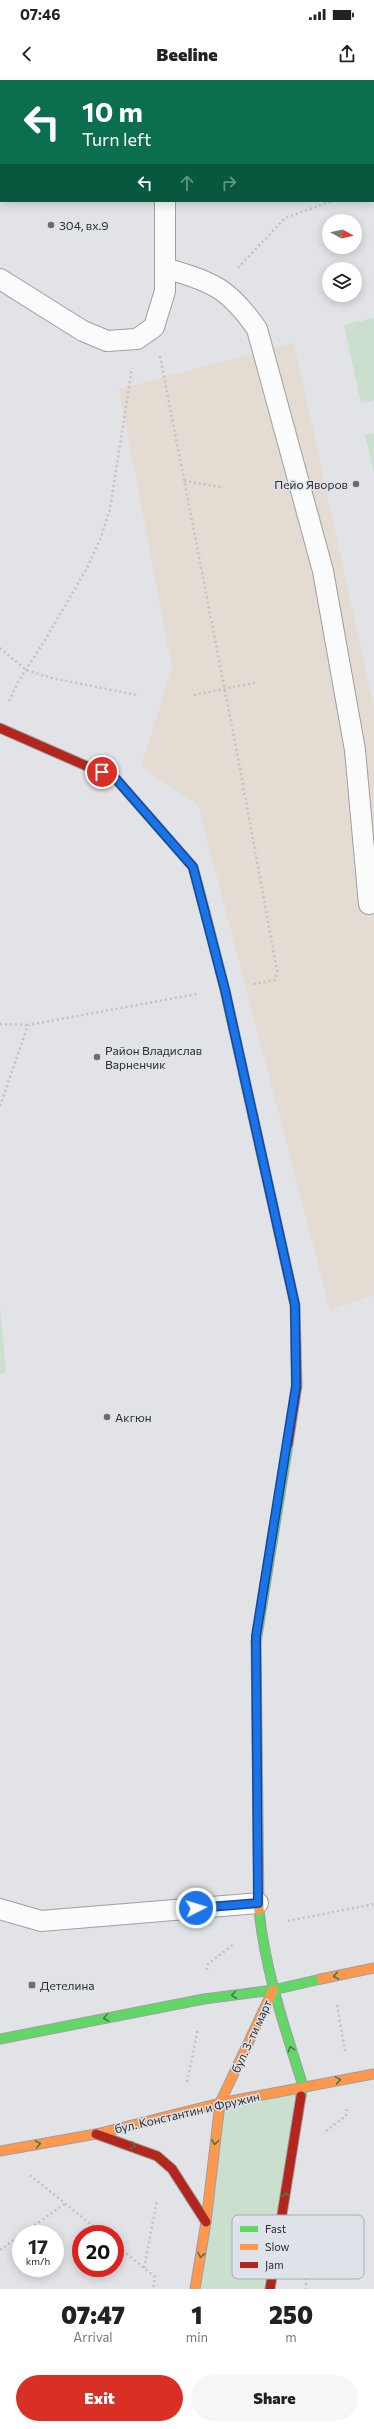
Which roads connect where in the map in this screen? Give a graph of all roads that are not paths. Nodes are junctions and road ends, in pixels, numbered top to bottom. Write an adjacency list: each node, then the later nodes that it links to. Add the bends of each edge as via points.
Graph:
1 (165, 202): 2 (lane)
2 (165, 268): 3 (lane, via 165,291 154,327 137,340 107,341 83,331); 5 (lane, via 196,277 219,288 240,304 257,329 323,571 355,750)
3 (0, 279)
4 (0, 728): 6 (street, via 116,779 193,867 225,990 295,1305 296,1386 256,1636)
5 (369, 904)
6 (258, 1903): 7 (lane, via 41,1921); 9 (street, via 261,1934)
7 (0, 1909)
8 (374, 1968): 9 (street, one-way to 9)
9 (273, 1990): 10 (street, one-way to 10, via 204,1999); 12 (street, бул. 3-ти март, one-way to 9); 13 (street, бул. 3-ти март)
10 (0, 2039)
11 (374, 2074): 12 (street, бул. Константин и Фружин, one-way to 11)
12 (303, 2086): 13 (street, бул. Константин и Фружин); 16 (street, бул. 3-ти март, one-way to 12)
13 (220, 2104): 14 (street, бул. Константин и Фружин); 17 (street, бул. 3-ти март, one-way to 17)
14 (96, 2134): 15 (street, бул. Константин и Фружин, one-way to 14); 17 (street, one-way to 17, via 157,2156 172,2169)
15 (0, 2151)
16 (282, 2215)
17 (206, 2222): 19 (street, бул. 3-ти март, one-way to 19)
18 (272, 2279): 20 (street, бул. 3-ти март, one-way to 18)
19 (195, 2289)
20 (270, 2289)

